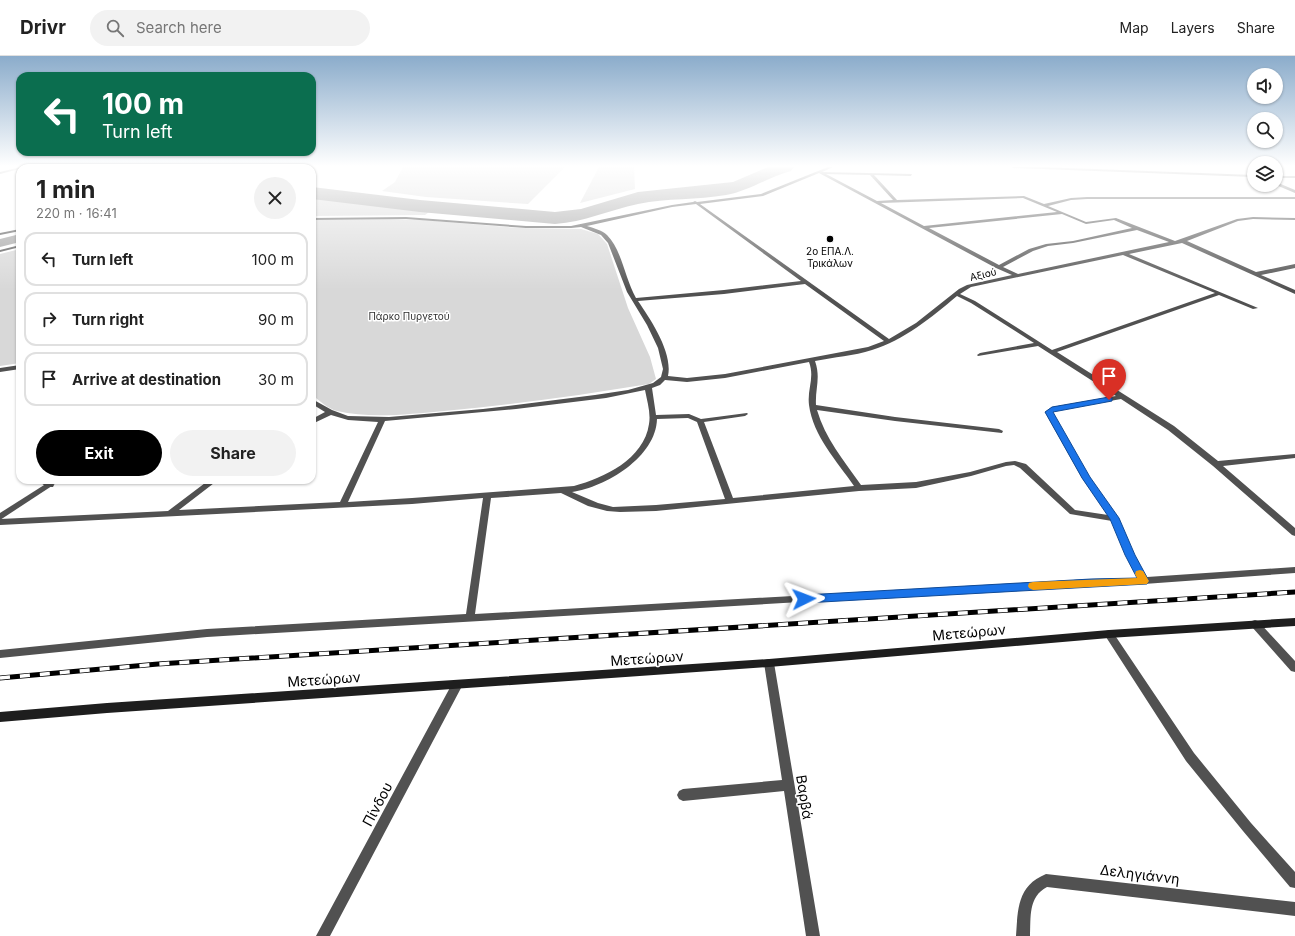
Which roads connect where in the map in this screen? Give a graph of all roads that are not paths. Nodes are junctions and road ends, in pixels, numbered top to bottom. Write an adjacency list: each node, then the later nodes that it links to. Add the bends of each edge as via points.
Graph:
1 (663, 208): 8 (street)
2 (703, 208): 22 (street)
3 (887, 208): 9 (street)
4 (1052, 208): 5 (street)
5 (1062, 213): 9 (street); 10 (street, via 1086,223 1114,219)
6 (316, 219): 8 (street, via 406,218 544,228)
7 (1295, 219): 13 (street, Αξιού, via 1237,220)
8 (583, 226): 26 (street, via 600,233 607,240 629,293)
9 (923, 227): 19 (street)
10 (1138, 228): 14 (street); 19 (street, via 1048,245 1031,250)
11 (16, 231): 12 (street)
12 (0, 234)
13 (1183, 241): 14 (street, Αξιού); 20 (street)
14 (1175, 243): 17 (street, Αξιού)
15 (16, 247): 16 (street)
16 (0, 250)
17 (1125, 254): 21 (street, Αξιού); 24 (street)
18 (1295, 266): 20 (street)
19 (998, 267): 21 (street)
20 (1256, 274): 23 (street)
21 (1017, 276): 25 (street, Αξιού, via 969,286)
22 (806, 282): 26 (street); 28 (street)
23 (1295, 292)
24 (1220, 293): 27 (street); 30 (street)
25 (956, 294): 28 (street, Αξιού); 29 (street)
26 (635, 300): 35 (street, via 645,314 660,348 666,367)
27 (1255, 308)
28 (889, 342): 32 (street, Αξιού, via 869,349)
29 (1039, 344): 30 (street); 31 (street)
30 (1052, 352): 37 (street)
31 (980, 355)
32 (812, 361): 35 (street, Αξιού, via 709,378); 39 (street, via 816,375)
33 (16, 368): 34 (street)
34 (0, 370)
35 (664, 378): 36 (street)
36 (648, 387): 42 (street); 43 (street, via 523,407)
37 (1123, 397): 48 (street, via 1171,428); 58 (street, via 1052,409 1048,412 1086,478)
38 (316, 404): 40 (street)
39 (814, 407): 46 (street); 51 (street, via 827,440)
40 (329, 413): 43 (street, via 351,418); 44 (street)
41 (745, 414): 45 (street)
42 (653, 416): 45 (street, via 689,416); 52 (street, via 650,436 636,456 604,478 582,487)
43 (383, 419): 55 (street)
44 (316, 420)
45 (700, 421): 54 (street)
46 (999, 431)
47 (1295, 456): 48 (street)
48 (1216, 464): 60 (street)
49 (50, 484): 57 (street)
50 (209, 484): 56 (street)
51 (859, 488): 54 (street); 58 (street, via 922,484 1014,463 1023,466 1073,512)
52 (564, 490): 53 (street); 54 (street, via 583,500 609,508 656,508)
53 (487, 496): 55 (street); 63 (street)
54 (730, 501)
55 (343, 504): 56 (street)
56 (171, 512): 59 (street)
57 (0, 517)
58 (1114, 518): 62 (street)
59 (0, 522)
60 (1295, 533)
61 (1295, 570): 62 (street)
62 (1144, 581): 63 (street)
63 (470, 618): 67 (street, via 207,633)
64 (1295, 622): 65 (main road, Μετεώρων)
65 (1255, 624): 66 (main road, Μετεώρων); 69 (street)
66 (1109, 634): 68 (main road, Μετεώρων); 74 (street, via 1190,757)
67 (0, 654)
68 (769, 663): 70 (main road, Μετεώρων); 72 (street, Βαρβά)
69 (1295, 668)
70 (457, 685): 71 (main road, Μετεώρων); 76 (street, Πίνδου)
71 (0, 717)
72 (788, 785): 73 (street); 77 (street, Βαρβά)
73 (683, 795)
74 (1295, 882)
75 (1295, 909): 78 (street, Δεληγιάννη, via 1046,880 1035,885 1026,900)
76 (323, 936)
77 (813, 936)
78 (1023, 936)

